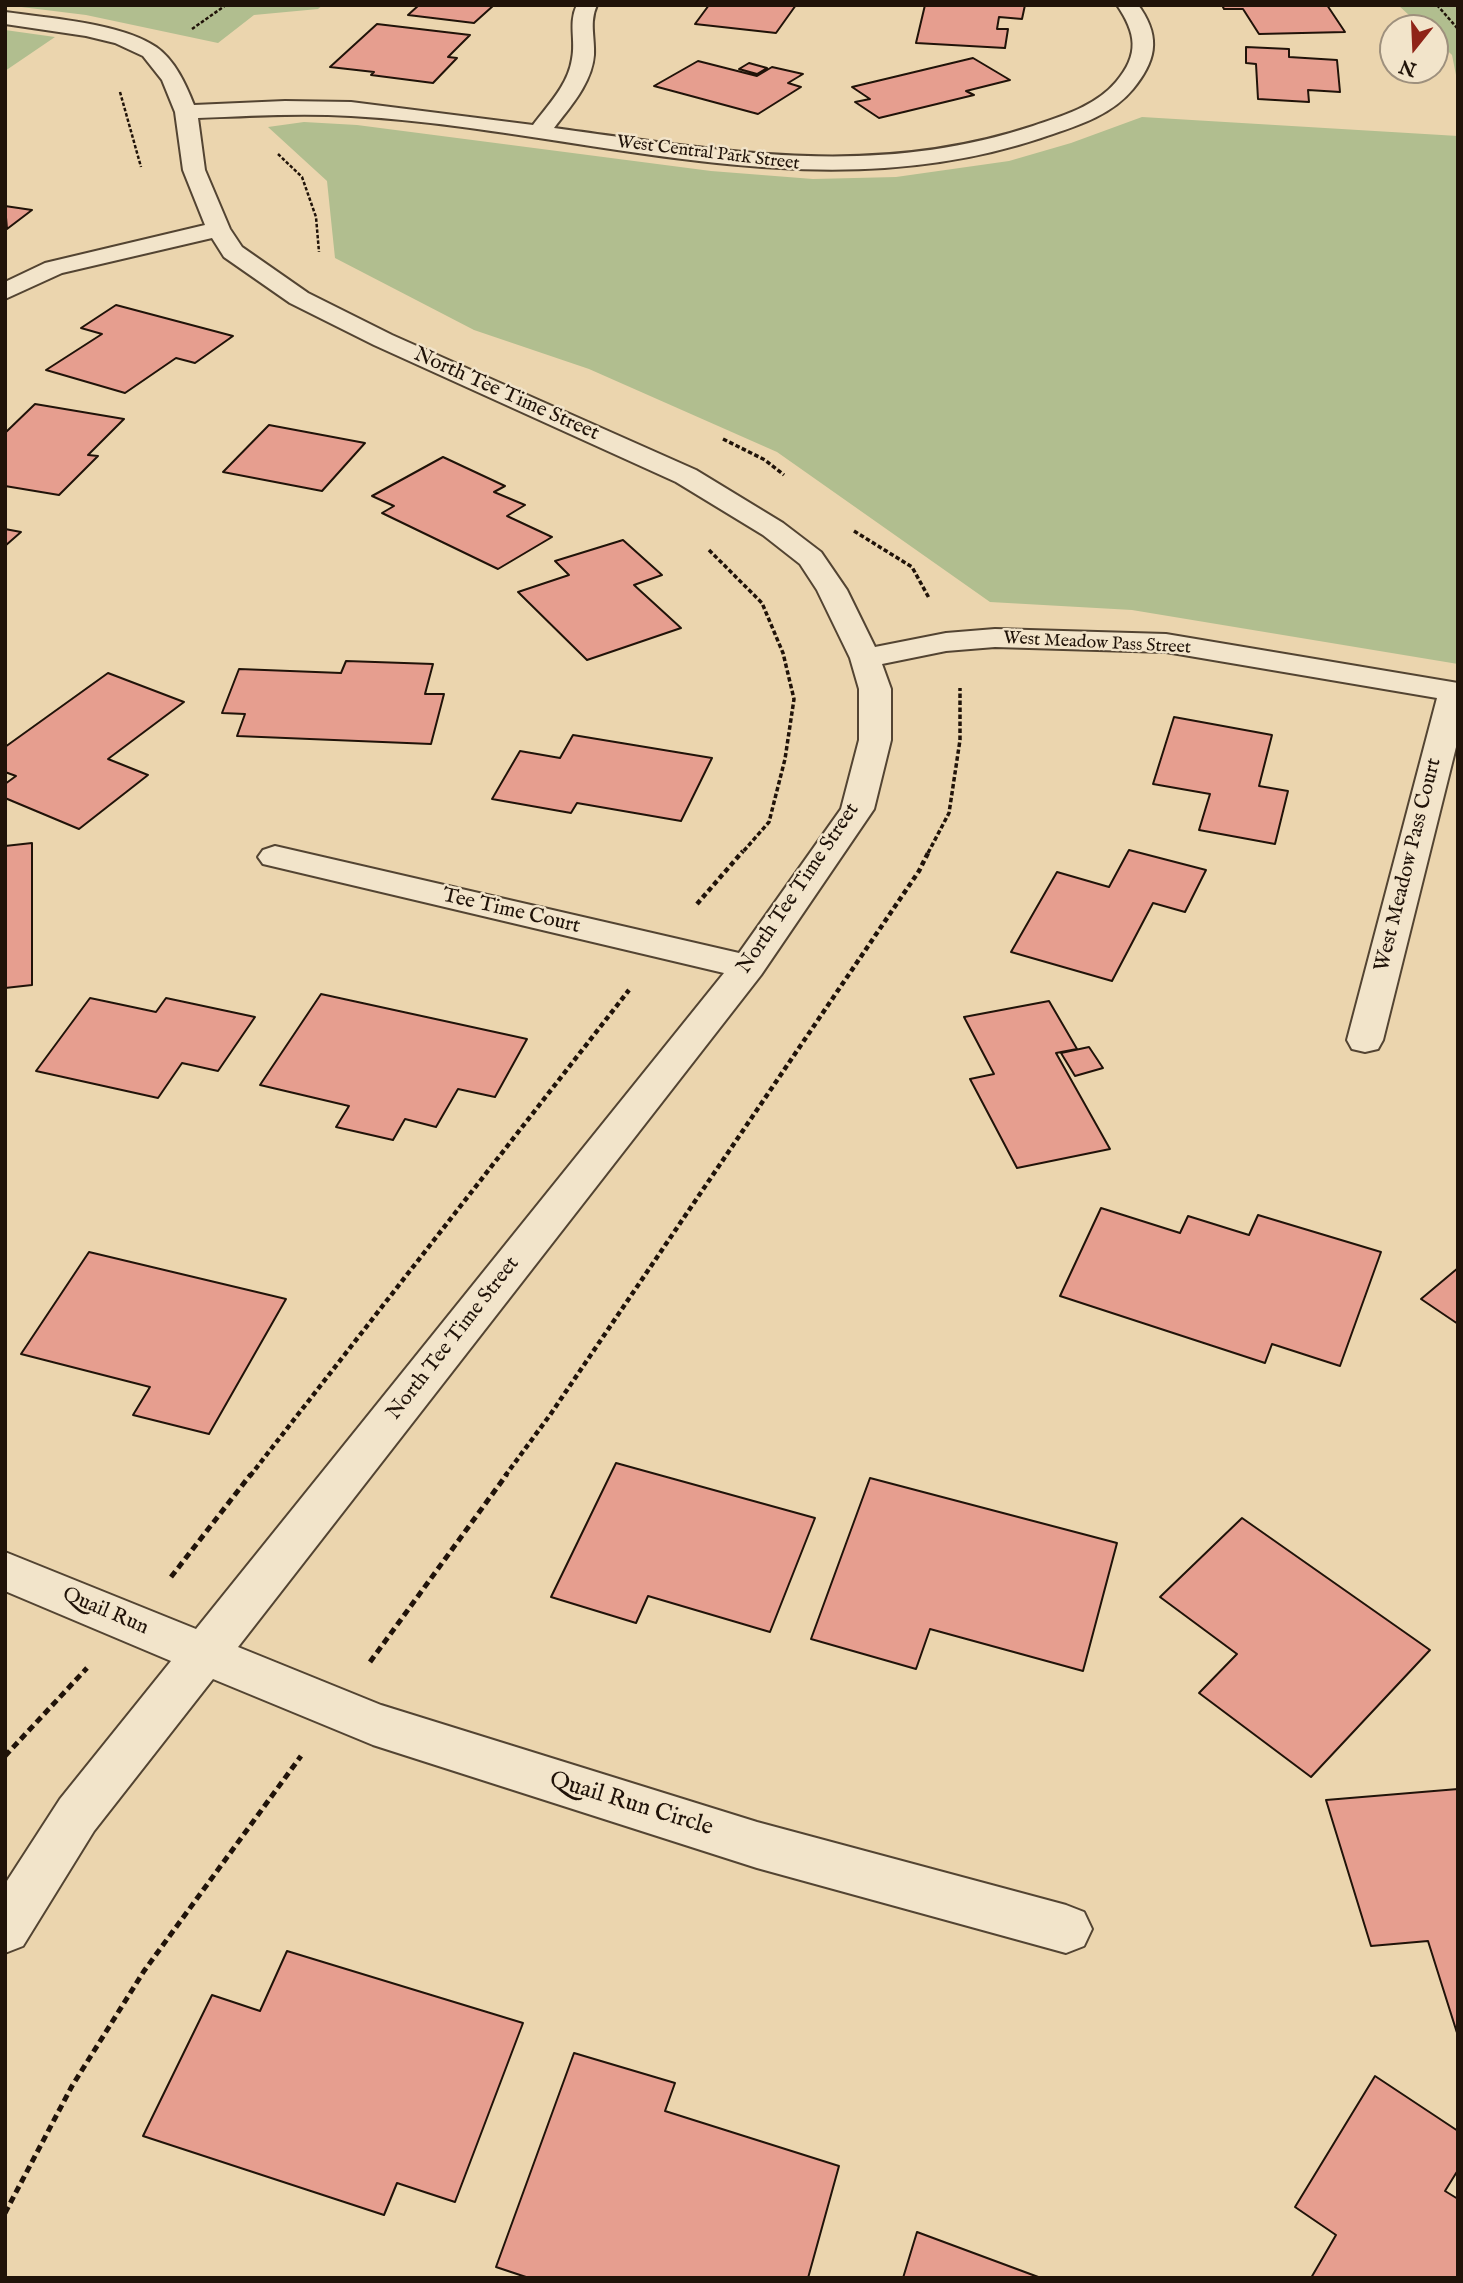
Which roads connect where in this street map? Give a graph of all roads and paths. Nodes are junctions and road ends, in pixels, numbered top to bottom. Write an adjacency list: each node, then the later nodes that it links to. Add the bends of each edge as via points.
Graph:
1 (587, 5): 8 (street, via 580,29 583,57 575,83)
2 (1127, 5): 8 (street, West Central Park Street, via 1142,22 1144,52 1128,84 1096,111 1019,139 958,154 811,165)
3 (1437, 5): 5 (path)
4 (5, 18): 7 (street, North Tee Time Street, via 86,30 146,49 172,78)
5 (1458, 29)
6 (242, 110): 7 (street, West Central Park Street); 8 (street, West Central Park Street, via 351,109); 10 (path, via 258,134 302,177 316,217 318,250)
7 (186, 112): 9 (street, North Tee Time Street, via 194,170)
8 (538, 133)
9 (218, 229): 11 (street, via 54,268); 16 (street, North Tee Time Street, via 233,252 299,298 687,476 773,529 811,558)
10 (323, 258)
11 (5, 292)
12 (717, 437): 13 (path, via 765,460)
13 (787, 477)
14 (851, 528): 15 (path, via 912,567 936,611)
15 (946, 642): 16 (street, West Meadow Pass Street); 17 (street, West Meadow Pass Street, via 995,638 1166,643); 23 (path, via 960,684 960,740 949,813 919,871 550,1415)
16 (865, 658): 19 (street, North Tee Time Street, via 875,689 875,740 858,809)
17 (1456, 691): 20 (street, West Meadow Pass Court)
18 (275, 857): 19 (street, Tee Time Court)
19 (748, 967): 22 (street, North Tee Time Street)
20 (1365, 1040)
21 (5, 1571): 22 (street, Quail Run)
22 (205, 1654): 23 (street, Quail Run Circle); 24 (street, North Tee Time Street, via 77,1815)
23 (336, 1709): 25 (street, Quail Run Circle, via 757,1845); 26 (path, via 144,1971 72,2086)
24 (5, 1929)
25 (1066, 1929)
26 (5, 2213)

